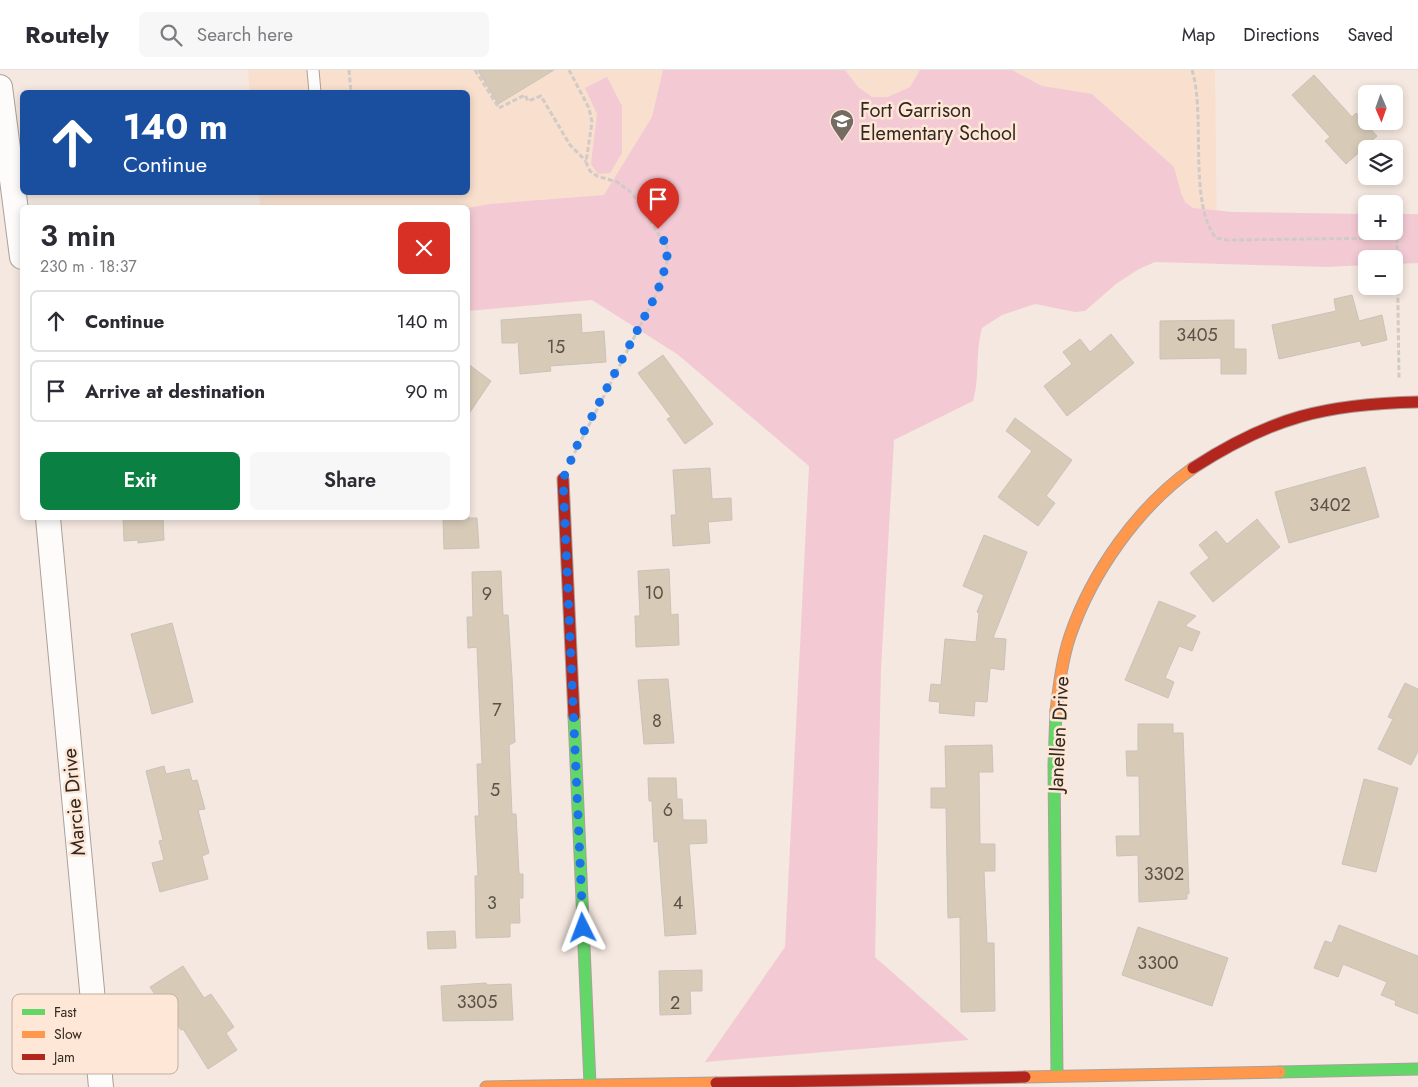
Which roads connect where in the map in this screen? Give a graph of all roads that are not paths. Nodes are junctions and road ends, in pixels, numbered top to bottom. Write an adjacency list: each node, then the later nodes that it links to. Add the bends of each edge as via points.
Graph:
1 (313, 70): 3 (lane)
2 (0, 86): 4 (street)
3 (315, 90)
4 (20, 241)
5 (1418, 402): 11 (street, Janellen Drive, via 1355,403 1326,408 1255,431 1217,449 1156,498 1130,527 1088,595 1068,644 1056,708)
6 (563, 479): 12 (street)
7 (48, 520): 8 (street, Marcie Drive)
8 (92, 994)
9 (1418, 1070): 11 (street)
10 (100, 1074): 14 (street, Marcie Drive)
11 (1057, 1075): 13 (street)
12 (590, 1084): 13 (street); 15 (street)
13 (734, 1084)
14 (101, 1087)
15 (486, 1087)

